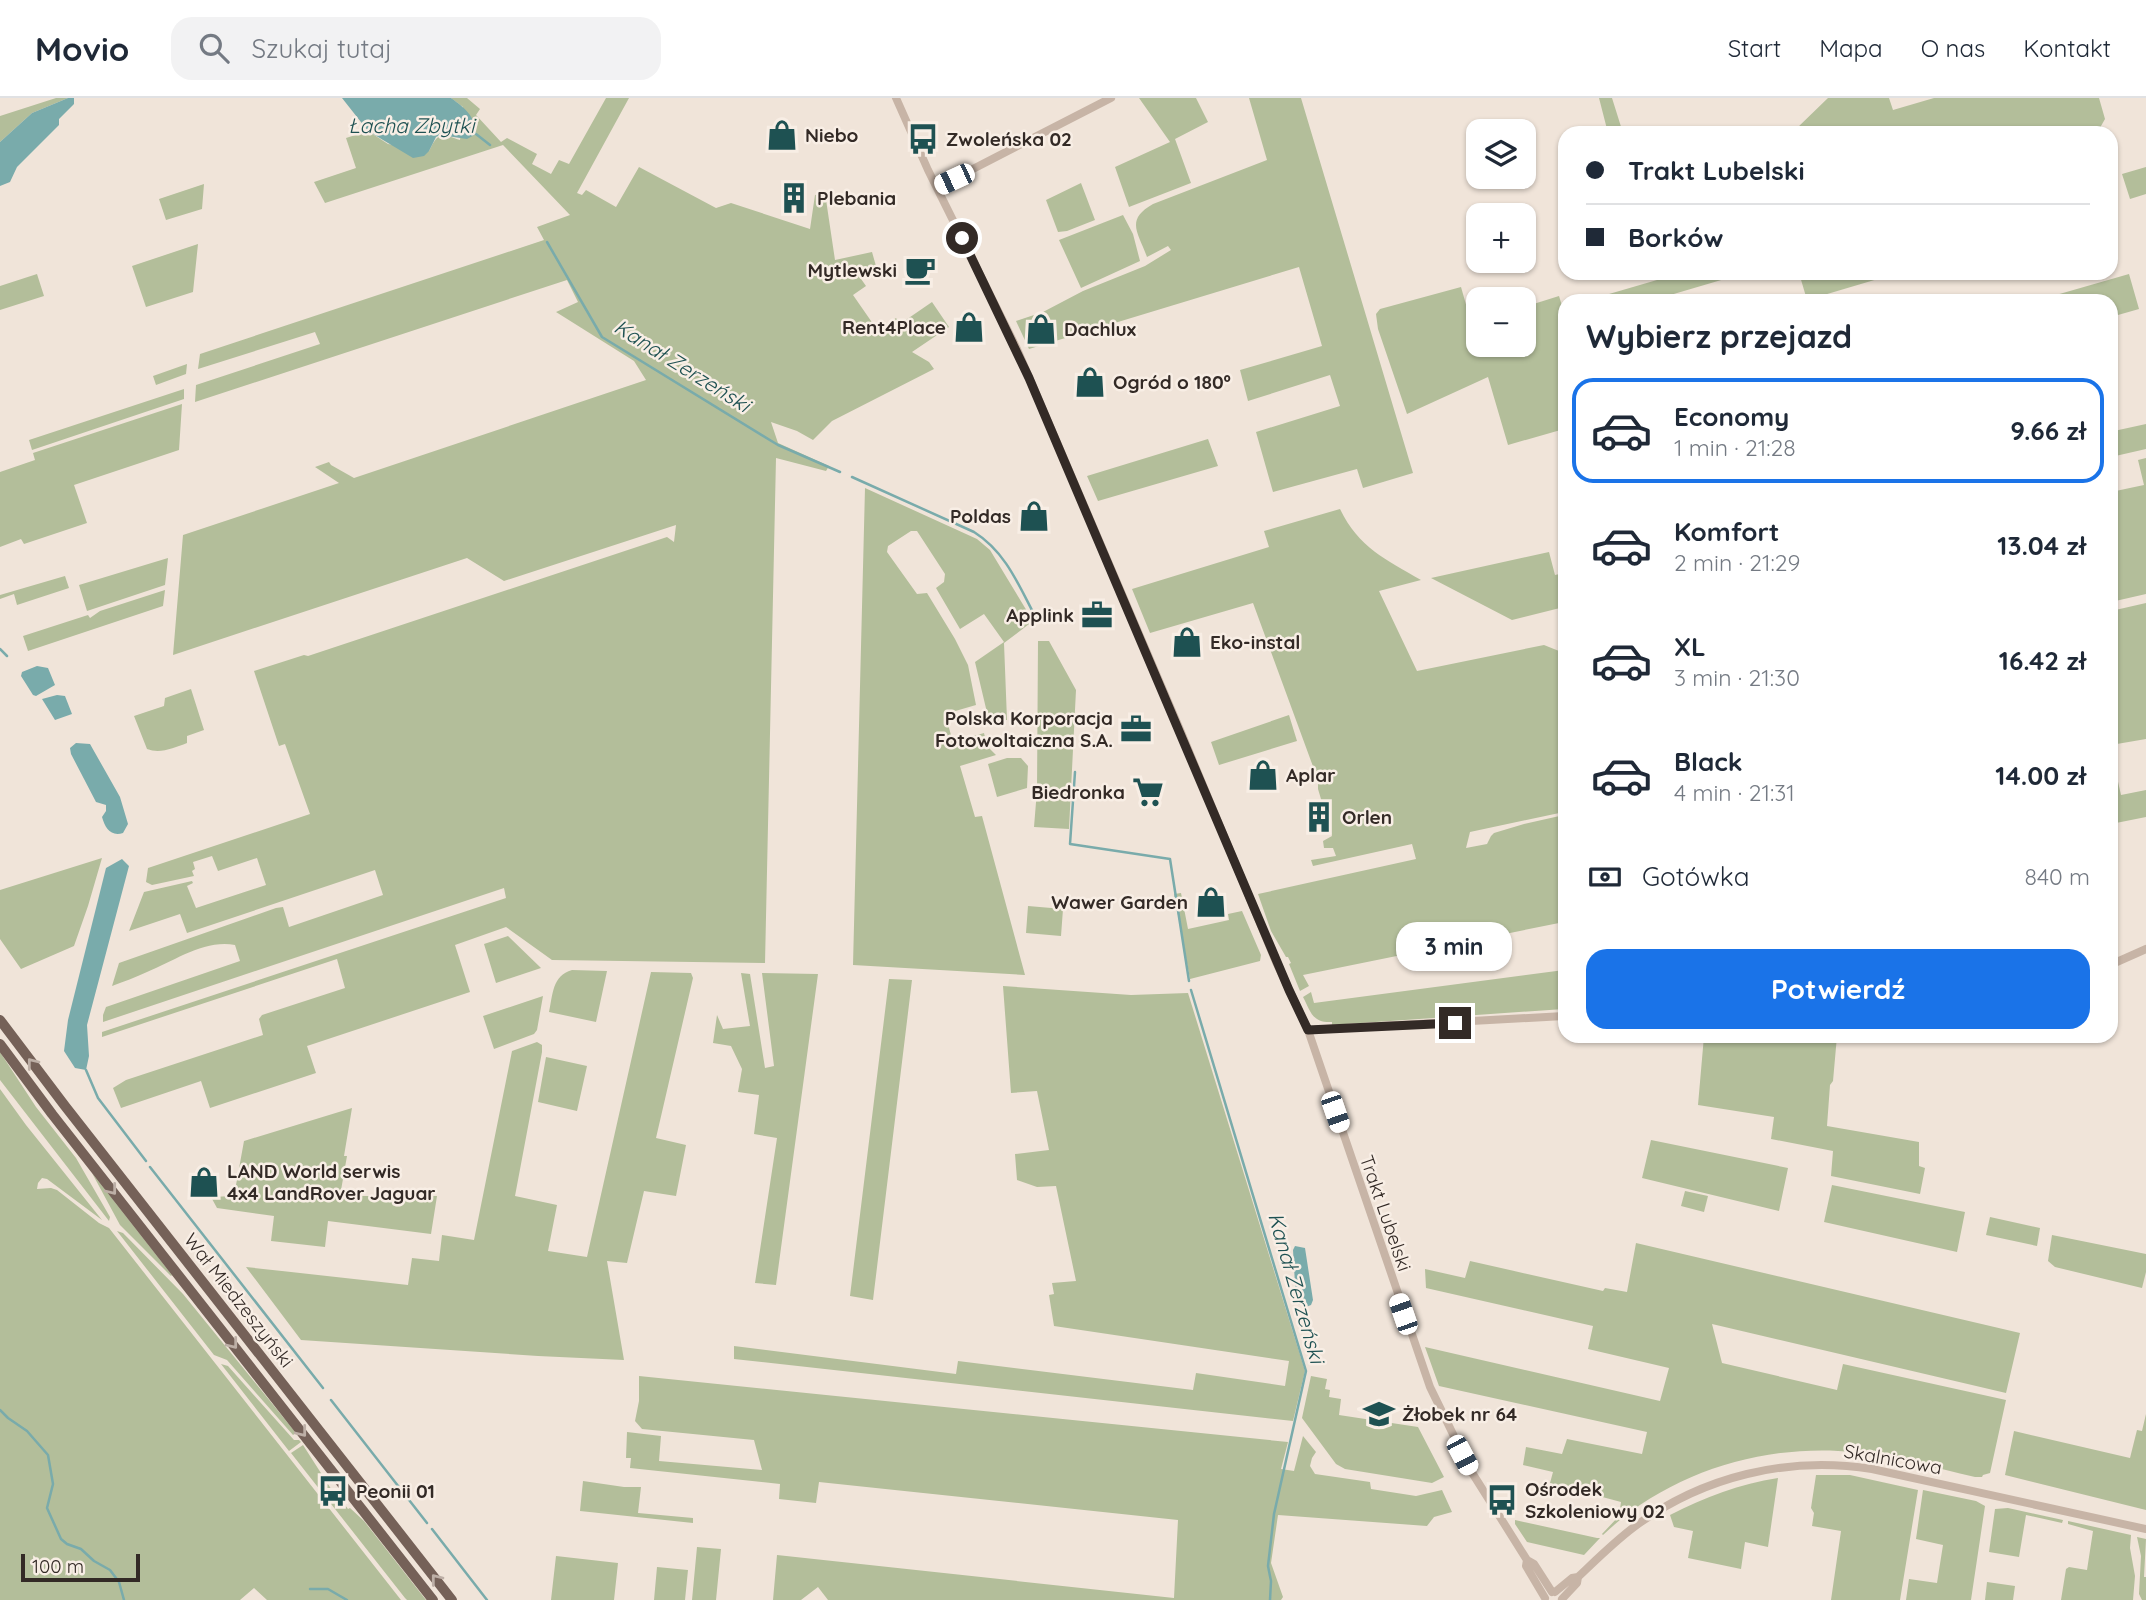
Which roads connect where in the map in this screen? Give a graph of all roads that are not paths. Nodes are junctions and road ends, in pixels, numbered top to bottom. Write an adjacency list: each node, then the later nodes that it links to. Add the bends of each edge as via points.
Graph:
1 (897, 98): 3 (street, Trakt Lubelski)
2 (1111, 98): 3 (street)
3 (938, 187): 8 (street, Trakt Lubelski, via 1017,349)
4 (2146, 949): 5 (street)
5 (2118, 961)
6 (1558, 1016): 8 (street)
7 (0, 1020): 10 (main road, Wał Miedzeszyński, one-way to 7)
8 (1308, 1030): 16 (street, Trakt Lubelski, via 1430,1388 1473,1475 1527,1560 1534,1564)
9 (0, 1044): 11 (main road, Wał Miedzeszyński)
10 (65, 1106): 11 (main road); 12 (main road, Wał Miedzeszyński)
11 (52, 1114): 13 (main road, Wał Miedzeszyński)
12 (76, 1120): 13 (main road); 18 (main road, Wał Miedzeszyński, one-way to 12)
13 (64, 1129): 17 (main road, Wał Miedzeszyński, one-way to 17)
14 (2146, 1529): 15 (street, Skalnicowa, via 1872,1469 1797,1466 1747,1474 1692,1493 1632,1529)
15 (1578, 1577): 16 (street, Skalnicowa); 19 (street, Skalnicowa)
16 (1549, 1596): 19 (street, Trakt Lubelski)
17 (433, 1600)
18 (452, 1600)
19 (1562, 1600)

